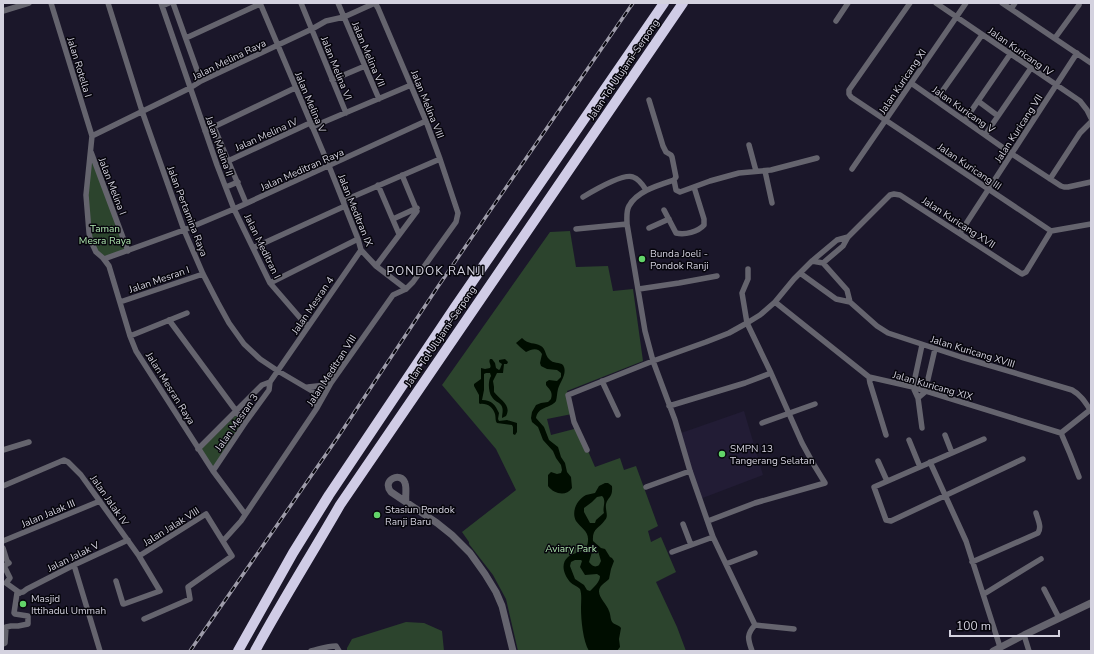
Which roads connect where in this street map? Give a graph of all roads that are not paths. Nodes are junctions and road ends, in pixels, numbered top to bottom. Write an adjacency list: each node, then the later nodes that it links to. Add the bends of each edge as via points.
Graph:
1 (29, 3): 21 (street)
2 (51, 3): 58 (street, Jalan Rotella I)
3 (108, 3): 46 (street, Jalan Pertamina Raya)
4 (169, 3): 18 (street)
5 (173, 3): 27 (street)
6 (301, 3): 25 (street, Jalan Melina VI)
7 (338, 3): 23 (street, Jalan Melina VII)
8 (375, 3): 23 (street, Jalan Melina Raya); 38 (street, Jalan Melina VIII)
9 (664, 3): 199 (highway, Jalan Tol Ulujami–Serpong, via 454,307 329,495)
10 (683, 3): 200 (highway, Jalan Tol Ulujami–Serpong, via 340,505)
11 (848, 3): 24 (street)
12 (936, 3): 22 (street, Jalan Kuricang IV)
13 (966, 3): 22 (street, Jalan Kuricang XI)
14 (1002, 3): 20 (street)
15 (1015, 3): 20 (street)
16 (260, 4): 27 (street); 29 (street, Jalan Melina V)
17 (909, 4): 50 (street, Jalan Kuricang III, via 849,90 851,97)
18 (162, 5): 40 (street, Jalan Melina II)
19 (1078, 5): 28 (street)
20 (1011, 9): 28 (street)
21 (3, 11)
22 (957, 16): 26 (street, Jalan Kuricang IV); 37 (street, Jalan Kuricang XI)
23 (344, 17): 25 (street, Jalan Melina Raya, via 326,20); 33 (street, Jalan Melina VII)
24 (836, 21)
25 (312, 29): 29 (street, Jalan Melina Raya); 35 (street, Jalan Melina VI)
26 (982, 35): 31 (street, Jalan Kuricang IV); 44 (street)
27 (186, 38): 36 (street)
28 (1055, 38): 30 (street)
29 (278, 45): 36 (street, Jalan Melina Raya); 41 (street, Jalan Melina V)
30 (1077, 53): 32 (street); 39 (street, Jalan Kuricang VII)
31 (1011, 54): 34 (street, Jalan Kuricang IV); 45 (street)
32 (1091, 63)
33 (365, 66): 35 (street); 42 (street, Jalan Melina VII)
34 (1031, 68): 39 (street, Jalan Kuricang IV); 48 (street)
35 (332, 80): 47 (street, Jalan Melina VI)
36 (201, 81): 40 (street, Jalan Melina Raya)
37 (911, 82): 44 (street, Jalan Kuricang V); 50 (street, Jalan Kuricang XI)
38 (411, 85): 42 (street, Jalan Melina IV); 52 (street, Jalan Melina VIII)
39 (1056, 86): 49 (street, Jalan Kuricang IV, via 1080,101); 61 (street, Jalan Kuricang VII)
40 (190, 88): 46 (street, Jalan Melina Raya); 56 (street, Jalan Melina II)
41 (295, 88): 54 (street, Jalan Melina V); 55 (street)
42 (379, 99): 47 (street, Jalan Melina IV)
43 (649, 100): 71 (street, via 663,146 672,157 676,177)
44 (936, 100): 51 (street, Jalan Kuricang V)
45 (978, 102): 48 (street); 51 (street)
46 (142, 111): 58 (street, Jalan Melina Raya); 93 (street, Jalan Pertamina Raya)
47 (346, 113): 54 (street, Jalan Melina IV)
48 (998, 116): 57 (street)
49 (1091, 118)
50 (886, 120): 66 (street, Jalan Kuricang XI); 78 (street, Jalan Kuricang III)
51 (965, 120): 57 (street, Jalan Kuricang V)
52 (426, 121): 63 (street, Jalan Melina VIII); 65 (street, Jalan Meditran Raya)
53 (1091, 122): 70 (street, via 1080,133)
54 (311, 125): 64 (street, Jalan Melina IV); 65 (street, Jalan Melina V)
55 (214, 127): 56 (street); 64 (street, Jalan Melina II)
56 (205, 131): 75 (street, Jalan Melina II)
57 (985, 135): 61 (street, Jalan Kuricang V)
58 (92, 136): 60 (street, Jalan Mesran Raya)
59 (749, 145): 67 (street)
60 (90, 150): 101 (street, Jalan Melina I); 102 (street, Jalan Mesran Raya, via 86,195 89,232 96,252)
61 (1012, 154): 70 (street, Jalan Kuricang V); 78 (street, Jalan Kuricang VII)
62 (817, 158): 68 (street)
63 (440, 159): 69 (street); 86 (street, Jalan Melina VIII)
64 (228, 161): 72 (street, Jalan Melina II)
65 (329, 166): 81 (street, Jalan Meditran Raya); 82 (street, Jalan Meditran IX)
66 (852, 169)
67 (756, 171): 68 (street); 76 (street, via 739,173)
68 (765, 171): 80 (street)
69 (402, 175): 74 (street); 83 (street)
70 (1050, 179): 73 (street, Jalan Kuricang V, via 1064,187)
71 (674, 180): 76 (street, via 678,192); 77 (street)
72 (238, 182): 75 (street); 81 (street, Jalan Melina II)
73 (1091, 182)
74 (378, 185): 82 (street); 87 (street)
75 (226, 187): 84 (street, Jalan Melina II)
76 (694, 187): 88 (street, via 704,219 701,229 676,233)
77 (646, 190): 79 (street, via 641,182 628,176 610,182); 89 (street, via 628,207)
78 (989, 190): 94 (street, Jalan Kuricang III); 95 (street, Jalan Kuricang VII)
79 (583, 197)
80 (772, 203)
81 (246, 204): 84 (street, Jalan Meditran Raya)
82 (344, 204): 98 (street, Jalan Meditran IX); 99 (street)
83 (417, 208): 87 (street); 96 (street, via 416,214)
84 (234, 209): 93 (street, Jalan Meditran Raya); 99 (street, Jalan Meditran I)
85 (664, 210): 88 (street)
86 (458, 213): 111 (street, Jalan Meditran VIII, via 456,222)
87 (393, 219): 96 (street)
88 (668, 219): 91 (street)
89 (627, 224): 92 (street); 112 (street)
90 (1091, 224): 94 (street)
91 (649, 228)
92 (576, 229)
93 (184, 230): 101 (street); 108 (street, Jalan Pertamina Raya)
94 (1051, 231): 95 (street, Jalan Kuricang XVII, via 1024,274)
95 (960, 233): 97 (street, Jalan Kuricang XVII, via 897,194 890,195)
96 (399, 234): 105 (street)
97 (848, 237): 103 (street, Jalan Kuricang XVII, via 837,240); 104 (street, Jalan Kuricang XVII, via 843,246)
98 (358, 239): 100 (street, Jalan Meditran IX); 110 (street)
99 (254, 248): 110 (street, Jalan Meditran I)
100 (361, 250): 105 (street, Jalan Meditran IX); 119 (street, Jalan Mesran 4)
101 (128, 251): 102 (street)
102 (104, 259): 113 (street, Jalan Mesran Raya, via 109,266)
103 (812, 261): 104 (street); 107 (street, Jalan Kuricang XVII)
104 (823, 263): 115 (street, Jalan Kuricang XVIII, via 847,290)
105 (376, 266): 111 (street, Jalan Meditran IX)
106 (748, 269): 118 (street, via 748,279 742,293)
107 (800, 273): 114 (street, Jalan Kuricang XVII); 115 (street, Jalan Kuricang XVIII, via 836,299)
108 (203, 274): 113 (street, Jalan Mesran I); 124 (street, Jalan Pertamina Raya, via 229,324 244,344)
109 (717, 276): 112 (street)
110 (270, 284): 119 (street, Jalan Meditran I)
111 (406, 289): 129 (street, Jalan Meditran VIII, via 393,295)
112 (639, 289): 123 (street, via 645,331)
113 (120, 302): 120 (street, Jalan Mesran Raya)
114 (775, 302): 118 (street, Jalan Kuricang XVII); 126 (street, Jalan Kuricang XIX)
115 (850, 302): 121 (street, Jalan Kuricang XVIII, via 888,333)
116 (187, 313): 117 (street)
117 (169, 320): 120 (street); 138 (street)
118 (747, 323): 123 (street, Jalan Kuricang XVII, via 729,333); 125 (street)
119 (308, 327): 124 (street, Jalan Mesran 4)
120 (130, 336): 150 (street, Jalan Mesran Raya, via 136,351)
121 (922, 345): 122 (street, Jalan Kuricang XVIII); 131 (street)
122 (935, 349): 132 (street); 137 (street, Jalan Kuricang XVIII, via 1072,390 1082,397)
123 (653, 361): 127 (street, Jalan Kuricang XVII); 135 (street)
124 (278, 371): 128 (street, Jalan Mesran 3); 130 (street, Jalan Pertamina Raya)
125 (771, 373): 135 (street); 139 (street)
126 (870, 377): 131 (street, Jalan Kuricang XIX); 145 (street)
127 (602, 381): 140 (street); 152 (street, Jalan Kuricang XVII, via 568,395 574,422)
128 (270, 382): 138 (street, Jalan Mesran 3, via 262,385); 141 (street, Jalan Mesran 3, via 269,390)
129 (331, 383): 130 (street); 136 (street, Jalan Meditran VIII)
130 (308, 387): 136 (street, via 316,397)
131 (912, 387): 132 (street, Jalan Kuricang XIX); 133 (street)
132 (925, 392): 133 (street); 144 (street, Jalan Kuricang XIX)
133 (918, 398): 143 (street)
134 (815, 404): 139 (street)
135 (669, 406): 159 (street)
136 (317, 408): 170 (street, Jalan Meditran VIII)
137 (1091, 410): 144 (street)
138 (236, 412): 141 (street); 150 (street, Jalan Mesran 3)
139 (788, 413): 142 (street); 171 (street, via 825,483 755,503)
140 (618, 415)
141 (245, 423): 158 (street, Jalan Mesran 3)
142 (762, 423)
143 (922, 428)
144 (1061, 433): 160 (street)
145 (886, 435)
146 (944, 435): 153 (street)
147 (984, 439): 153 (street)
148 (910, 440): 157 (street)
149 (29, 442): 151 (street)
150 (198, 449): 158 (street, Jalan Mesran Raya)
151 (3, 450)
152 (587, 450)
153 (952, 453): 156 (street)
154 (1023, 459): 166 (street)
155 (878, 461): 161 (street)
156 (930, 462): 157 (street); 166 (street)
157 (920, 467): 161 (street)
158 (213, 471): 170 (street, Jalan Mesran Raya)
159 (690, 471): 163 (street); 171 (street)
160 (1079, 477)
161 (887, 481): 166 (street, via 874,487 885,518 889,522)
162 (3, 486): 167 (street, Jalan Jalak IV, via 64,460 81,475)
163 (646, 487)
164 (406, 488): 165 (street, via 400,494); 165 (street, via 405,482 400,478 391,479 388,487); 168 (street)
165 (394, 494): 168 (street)
166 (945, 496): 183 (street, via 966,541)
167 (100, 501): 174 (street, Jalan Jalak IV); 175 (street, Jalan Jalak III)
168 (406, 502): 203 (street, via 437,523 470,553 496,592)
169 (1036, 513): 183 (street, via 1040,525 1038,533)
170 (245, 514): 176 (street, Jalan Meditran VIII)
171 (708, 521): 173 (street)
172 (683, 524): 177 (street)
173 (713, 537): 177 (street); 185 (street)
174 (128, 540): 181 (street, Jalan Jalak IV); 184 (street, Jalan Jalak V)
175 (3, 541)
176 (223, 541): 181 (street, Jalan Jalak VIII, via 206,514); 192 (street, via 232,556 188,587 190,599)
177 (690, 545): 179 (street)
178 (3, 548): 188 (street, via 9,563 4,566 10,578 6,583)
179 (672, 552)
180 (755, 554): 185 (street)
181 (139, 556): 186 (street, Jalan Jalak IV, via 159,591 123,604)
182 (1041, 559): 189 (street)
183 (972, 562): 189 (street)
184 (74, 564): 188 (street, Jalan Jalak V); 198 (street)
185 (726, 564): 193 (street)
186 (116, 581)
187 (1044, 589): 191 (street)
188 (20, 593): 196 (street, via 16,595 14,613 28,616 28,624 6,627)
189 (984, 594): 197 (street)
190 (1091, 603): 191 (street)
191 (1059, 618): 195 (street)
192 (144, 620)
193 (754, 625): 194 (street); 204 (street, via 748,640)
194 (794, 630)
195 (1024, 635): 197 (street); 206 (street)
196 (3, 644)
197 (1000, 647): 205 (street)
198 (99, 651)
199 (238, 651)
200 (256, 651)
201 (311, 651): 202 (street, via 336,646)
202 (339, 651)
203 (513, 651)
204 (752, 651)
205 (993, 651)
206 (1029, 651)

